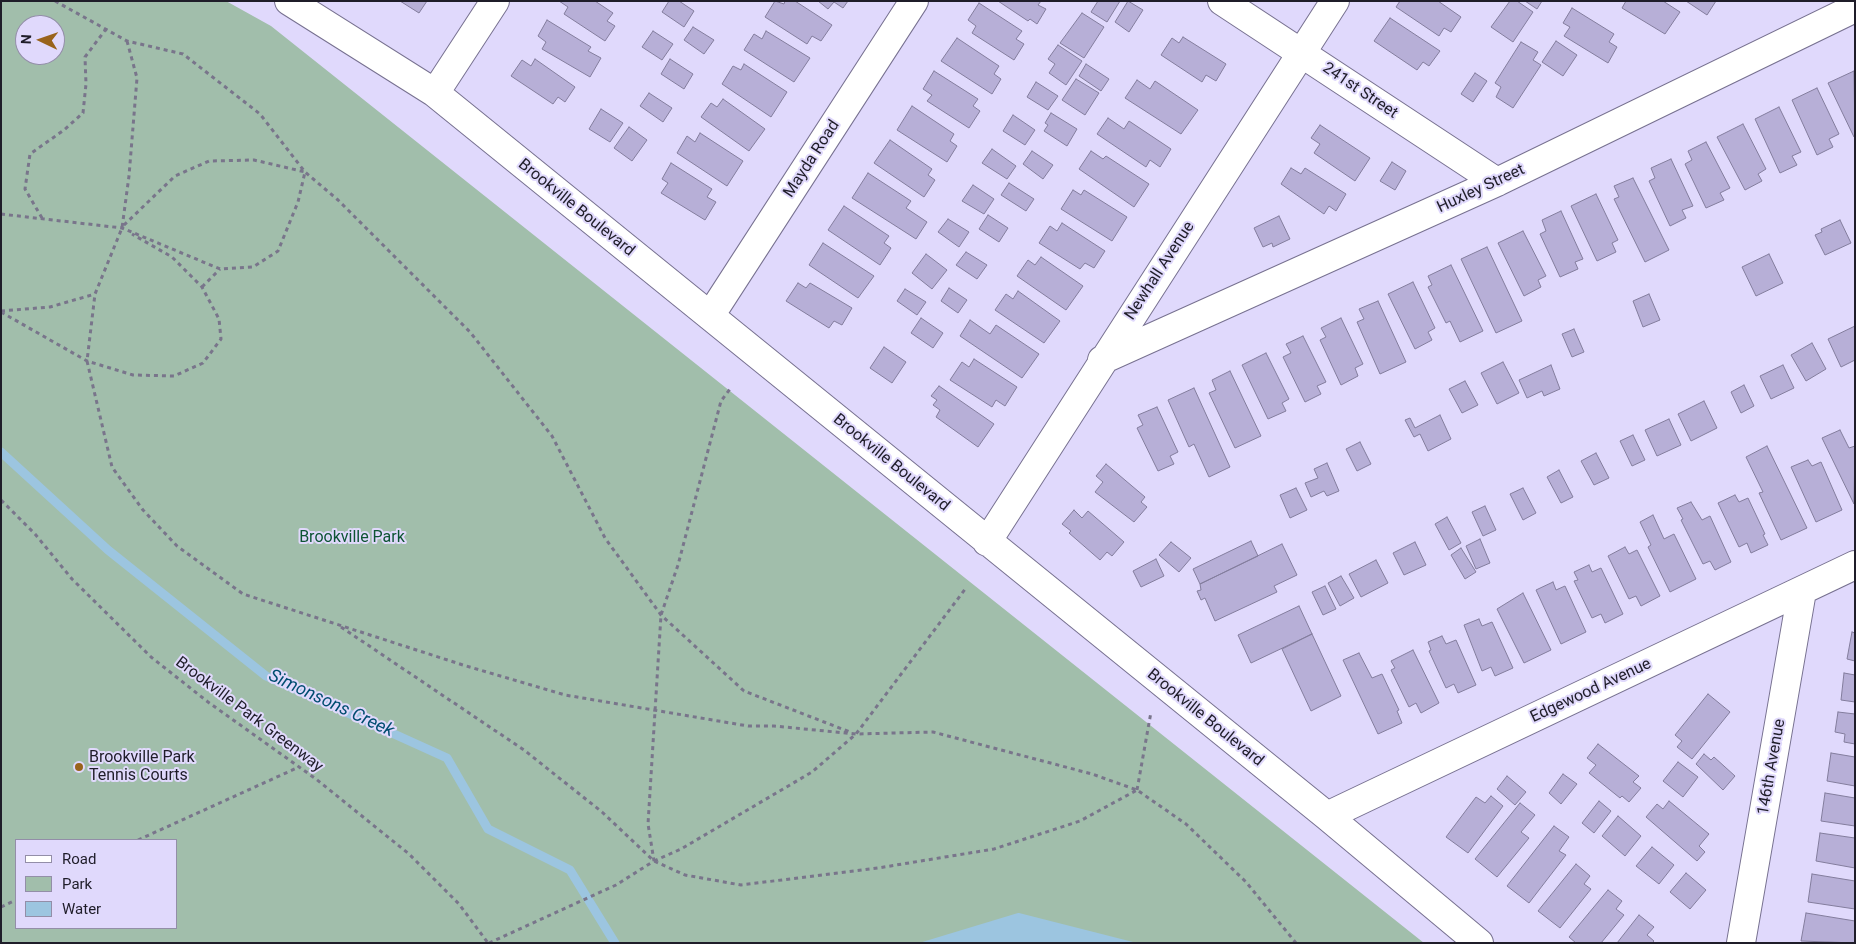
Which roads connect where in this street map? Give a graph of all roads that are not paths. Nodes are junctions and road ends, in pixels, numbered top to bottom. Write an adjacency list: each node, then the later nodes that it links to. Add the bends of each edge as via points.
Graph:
1 (289, 1): 8 (street, Brookville Boulevard)
2 (495, 1): 8 (street)
3 (914, 1): 10 (street, Mayda Road)
4 (1222, 1): 7 (street, 241st Street)
5 (1335, 1): 7 (street, Newhall Avenue)
6 (1855, 8): 9 (street, Huxley Street)
7 (1302, 52): 9 (street, 241st Street); 11 (street, Newhall Avenue)
8 (435, 93): 10 (street, Brookville Boulevard)
9 (1497, 182): 11 (street, Huxley Street)
10 (710, 316): 12 (street, Brookville Boulevard)
11 (1102, 360): 12 (street, Newhall Avenue)
12 (988, 542): 15 (street, Brookville Boulevard)
13 (1855, 565): 14 (street, Edgewood Avenue)
14 (1802, 591): 15 (street, Edgewood Avenue); 17 (street, 146th Avenue)
15 (1327, 816): 16 (street, Brookville Boulevard)
16 (1479, 943)
17 (1742, 943)

